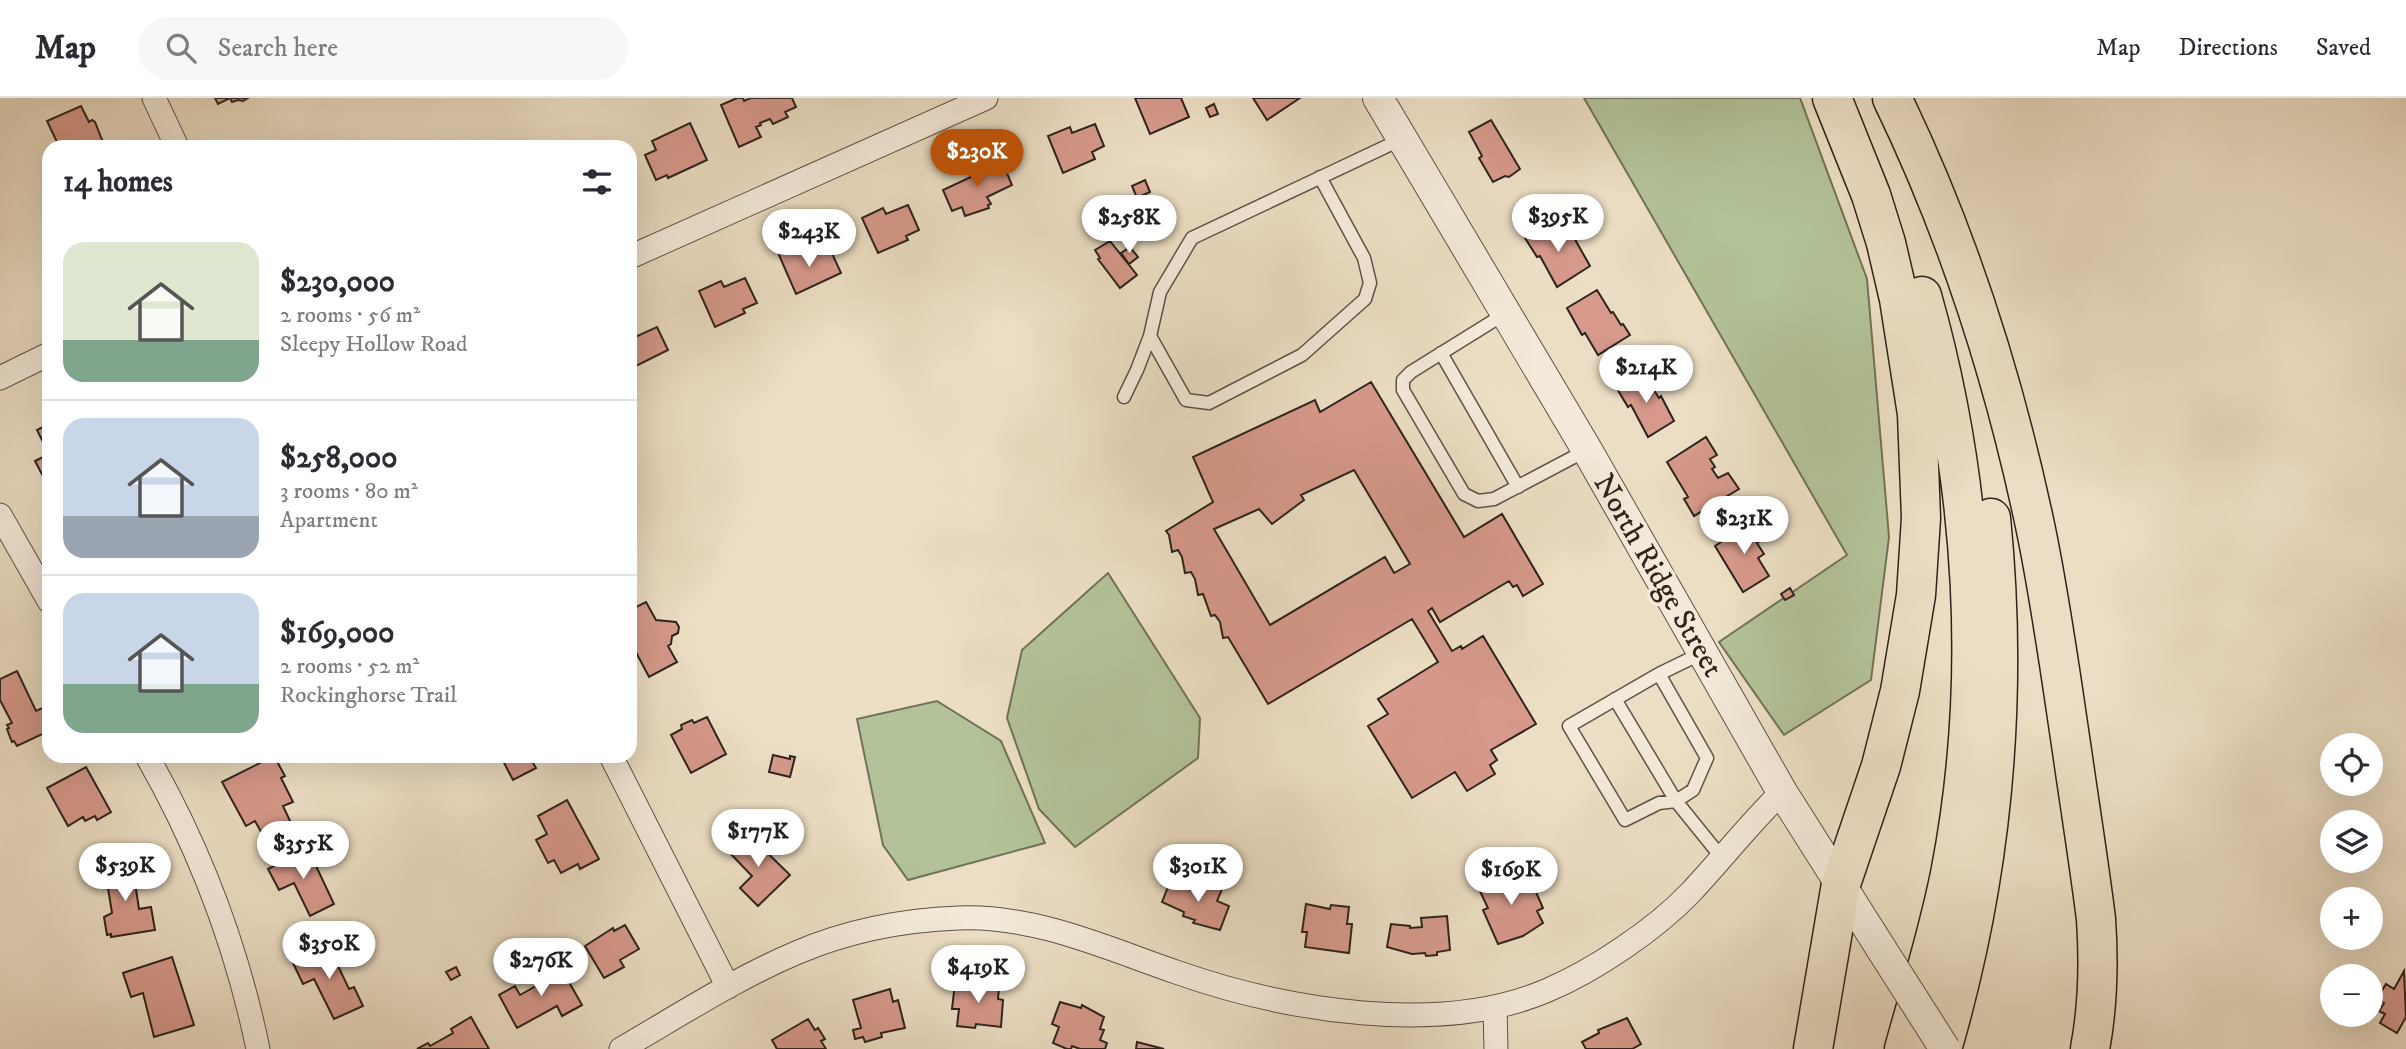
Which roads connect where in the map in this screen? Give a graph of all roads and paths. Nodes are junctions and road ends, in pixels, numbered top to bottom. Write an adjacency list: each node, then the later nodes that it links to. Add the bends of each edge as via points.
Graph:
1 (154, 98): 9 (street)
2 (986, 98): 11 (street)
3 (1378, 98): 8 (street, North Ridge Street)
4 (1832, 98): 30 (highway, via 1871,195 1892,268 1914,387 1921,493 1916,595 1900,691 1877,778)
5 (1847, 98): 37 (highway, via 1895,213 1933,338 1956,445 1968,552 1969,697 1961,804 1942,911)
6 (1875, 98): 38 (highway, via 1927,225 1957,330 1986,471 1997,579 1999,684 1993,796 1970,939)
7 (1892, 98): 39 (highway, via 1976,307 2036,532 2096,919 2098,986)
8 (1402, 138): 10 (lane); 12 (street, North Ridge Street)
9 (174, 140)
10 (1320, 177): 13 (lane, via 1192,238 1160,292); 13 (lane, via 1364,258 1370,283 1365,299 1302,355 1209,403 1186,400)
11 (637, 254)
12 (1507, 313): 14 (lane); 18 (street, North Ridge Street)
13 (1150, 336): 17 (lane)
14 (1441, 354): 19 (lane); 19 (lane, via 1411,372 1403,390 1464,494 1478,501 1494,499)
15 (42, 357): 16 (street)
16 (0, 378)
17 (1124, 397)
18 (1587, 450): 19 (lane); 22 (street, North Ridge Street)
19 (1518, 487)
20 (0, 515): 21 (street)
21 (42, 589)
22 (1703, 653): 23 (lane); 27 (street, North Ridge Street)
23 (1659, 674): 24 (lane); 28 (lane, via 1707,758 1693,790)
24 (1615, 699): 28 (lane); 28 (lane, via 1569,726 1625,820 1659,803)
25 (151, 763): 33 (street, via 203,869 232,951)
26 (615, 763): 31 (street)
27 (1782, 792): 29 (street); 30 (street, North Ridge Street)
28 (1676, 801): 29 (lane)
29 (1722, 858): 32 (street, via 1688,895 1598,964 1547,991)
30 (1840, 884): 36 (highway); 38 (street, North Ridge Street, bridge)
31 (728, 987): 32 (street, via 796,953 848,935 961,918 1016,922 1068,934 1227,990 1324,1009 1442,1015); 34 (street)
32 (1495, 1007): 35 (street)
33 (258, 1049)
34 (621, 1049)
35 (1496, 1049)
36 (1813, 1049)
37 (1904, 1049)
38 (1944, 1049)
39 (2090, 1049)

